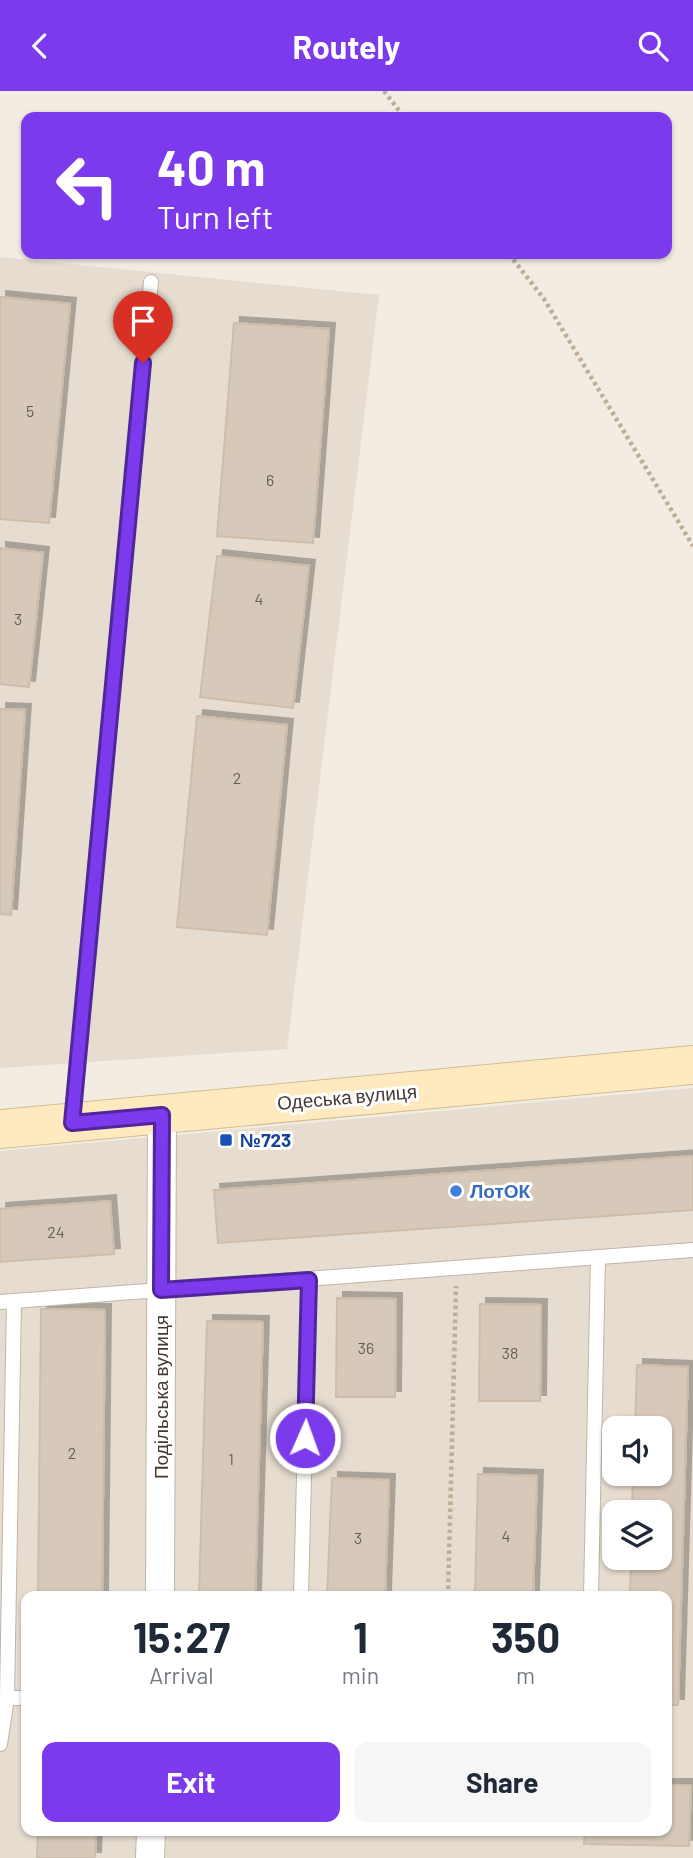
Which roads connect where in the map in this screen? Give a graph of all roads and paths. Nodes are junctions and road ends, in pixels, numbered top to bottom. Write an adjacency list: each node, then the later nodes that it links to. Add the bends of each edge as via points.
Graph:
1 (384, 91): 2 (path)
2 (400, 112)
3 (513, 259): 5 (path, via 544,299)
4 (151, 282): 8 (lane)
5 (693, 546)
6 (693, 1065): 7 (street, Одеська вулиця)
7 (162, 1115): 8 (street, Одеська вулиця); 14 (street, Подільська вулиця)
8 (72, 1123): 9 (street, Одеська вулиця)
9 (0, 1129)
10 (693, 1250): 11 (lane)
11 (598, 1257): 12 (lane); 19 (lane)
12 (457, 1268): 13 (lane); 18 (path)
13 (309, 1280): 14 (lane); 17 (lane)
14 (161, 1290): 15 (lane); 16 (street, Подільська вулиця)
15 (7, 1302): 20 (lane)
16 (160, 1591)
17 (301, 1591)
18 (448, 1591)
19 (591, 1591)
20 (7, 1698): 21 (lane); 22 (lane)
21 (21, 1698)
22 (0, 1745)
23 (151, 1836): 24 (street)
24 (150, 1858)

